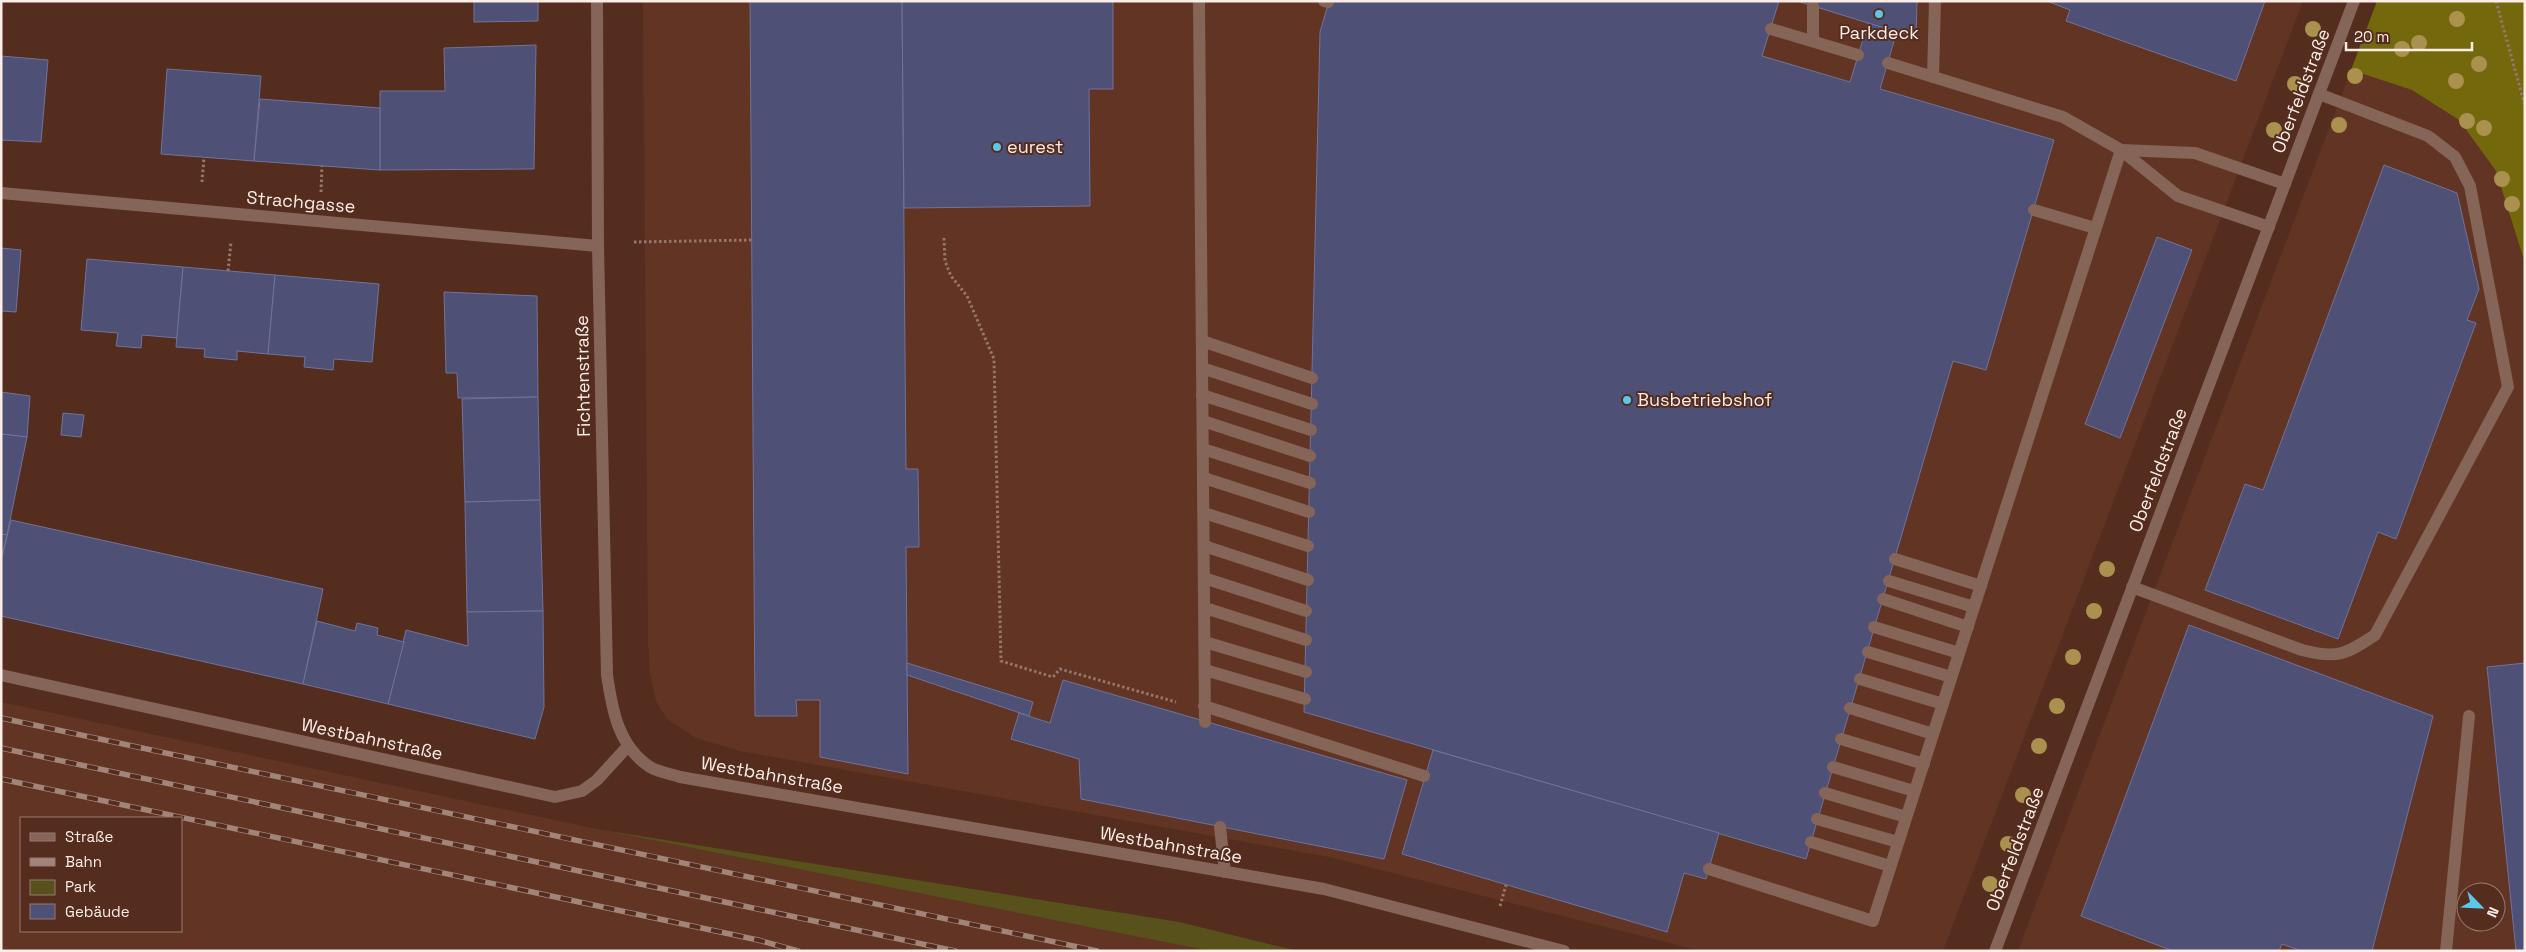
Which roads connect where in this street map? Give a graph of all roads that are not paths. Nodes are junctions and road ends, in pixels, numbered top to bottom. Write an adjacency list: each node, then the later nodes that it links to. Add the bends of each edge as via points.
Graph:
1 (597, 1): 18 (street, Fichtenstraße)
2 (1199, 1): 19 (street)
3 (1935, 1): 10 (street)
4 (2354, 1): 11 (street, Oberfeldstraße)
5 (1813, 6): 7 (street)
6 (1771, 29): 7 (street)
7 (1813, 41): 8 (street)
8 (1858, 55)
9 (1888, 63): 10 (street)
10 (1933, 76): 12 (street, via 2063,117)
11 (2319, 94): 13 (street, Oberfeldstraße); 39 (street, via 2428,136 2455,157 2470,186 2508,387 2375,634 2350,651 2326,656 2302,650)
12 (2121, 150): 13 (street, via 2194,154); 16 (street, via 2178,196); 17 (street)
13 (2285, 184): 16 (street, Oberfeldstraße)
14 (1, 193): 18 (street, Strachgasse)
15 (2034, 210): 17 (street)
16 (2269, 227): 39 (street, Oberfeldstraße)
17 (2095, 228): 38 (street)
18 (598, 246): 63 (street, Fichtenstraße, via 607,674 613,714)
19 (1202, 341): 20 (street); 21 (street)
20 (1202, 368): 22 (street); 23 (street)
21 (1312, 378)
22 (1202, 395): 24 (street); 25 (street)
23 (1312, 404)
24 (1203, 421): 26 (street); 27 (street)
25 (1311, 430)
26 (1203, 449): 28 (street); 29 (street)
27 (1310, 456)
28 (1204, 478): 30 (street); 31 (street)
29 (1310, 483)
30 (1309, 512)
31 (1204, 513): 32 (street); 33 (street)
32 (1204, 546): 35 (street); 36 (street)
33 (1308, 546)
34 (1895, 559): 38 (street)
35 (1204, 578): 42 (street); 43 (street)
36 (1308, 580)
37 (1888, 581): 41 (street)
38 (1981, 586): 41 (street)
39 (2132, 587): 78 (street, Oberfeldstraße)
40 (1883, 599): 45 (street)
41 (1974, 607): 45 (street)
42 (1204, 608): 46 (street); 47 (street)
43 (1306, 611)
44 (1874, 627): 49 (street)
45 (1968, 627): 49 (street)
46 (1306, 640)
47 (1205, 642): 50 (street); 51 (street)
48 (1868, 652): 53 (street)
49 (1959, 653): 53 (street)
50 (1205, 670): 55 (street); 57 (street)
51 (1306, 672)
52 (1, 675): 63 (street, Westbahnstraße, via 555,797 582,791 597,780)
53 (1951, 677): 56 (street)
54 (1860, 679): 56 (street)
55 (1305, 699)
56 (1942, 704): 61 (street)
57 (1204, 706): 60 (street); 66 (street)
58 (1850, 708): 61 (street)
59 (2469, 716): 79 (street)
60 (1205, 722)
61 (1933, 734): 64 (street)
62 (1841, 739): 64 (street)
63 (628, 746): 76 (street, Westbahnstraße, via 651,767 680,777)
64 (1924, 764): 67 (street)
65 (1833, 767): 67 (street)
66 (1424, 776)
67 (1914, 791): 69 (street)
68 (1825, 793): 69 (street)
69 (1906, 817): 73 (street)
70 (1817, 819): 73 (street)
71 (1220, 827): 76 (street)
72 (1811, 842): 74 (street)
73 (1898, 842): 74 (street)
74 (1890, 866): 75 (street, via 1873,921)
75 (1709, 869)
76 (1225, 872): 77 (street, Westbahnstraße, via 1324,889)
77 (1564, 951)
78 (1996, 951)
79 (2446, 951)

